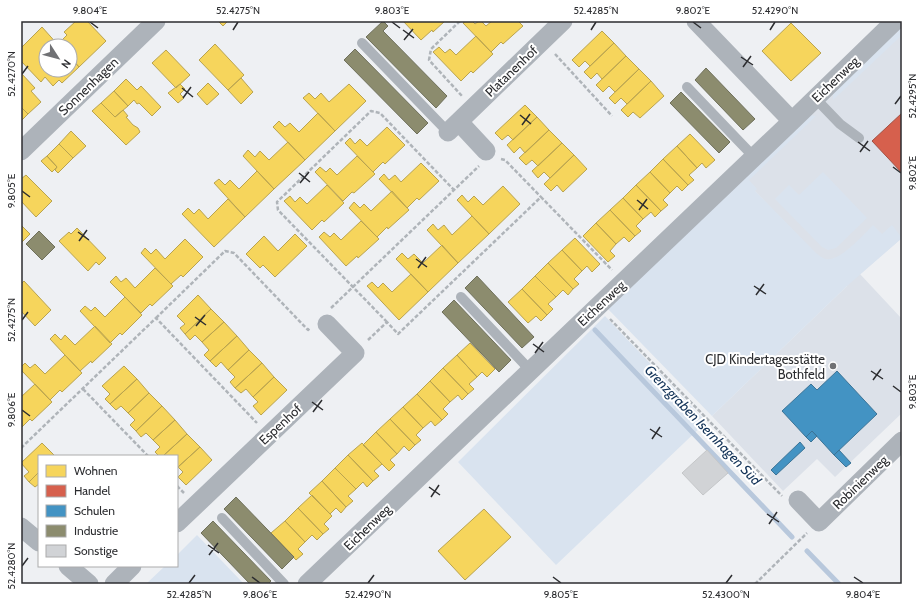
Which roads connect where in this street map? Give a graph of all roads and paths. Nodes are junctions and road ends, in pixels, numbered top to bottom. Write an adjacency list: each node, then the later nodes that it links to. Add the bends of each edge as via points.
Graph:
1 (156, 21): 15 (street, Sonnenhagen)
2 (460, 21): 10 (path, via 431,49 429,60)
3 (563, 21): 6 (street, Platanenhof)
4 (696, 21): 12 (street)
5 (895, 21): 9 (street, Eichenweg)
6 (542, 41): 10 (street, Platanenhof); 11 (path)
7 (362, 43): 13 (lane)
8 (687, 87): 17 (lane)
9 (815, 98): 12 (street, Eichenweg); 14 (lane, via 840,124)
10 (473, 108): 13 (street, Platanenhof)
11 (612, 116)
12 (792, 121): 17 (street, Eichenweg)
13 (454, 127): 16 (street)
14 (859, 138)
15 (21, 151)
16 (488, 153): 18 (path); 19 (path, via 505,160)
17 (754, 157): 20 (street, Eichenweg)
18 (454, 190): 21 (path); 21 (path, via 380,113 371,111 278,202 278,210)
19 (541, 197): 20 (path); 26 (path, via 398,334)
20 (623, 282): 23 (street, Eichenweg)
21 (353, 287): 25 (path); 26 (path)
22 (460, 297): 28 (lane)
23 (598, 306): 28 (street, Eichenweg); 34 (path, via 781,496)
24 (156, 318): 25 (path, via 225,252 234,253 308,330); 29 (path); 30 (path)
25 (322, 321): 27 (street)
26 (387, 322): 27 (path)
27 (355, 353): 30 (street, Espenhof)
28 (530, 370): 45 (street, Eichenweg)
29 (83, 389): 32 (path); 33 (path)
30 (268, 435): 36 (street, Espenhof)
31 (902, 441): 37 (street, Robinienweg)
32 (21, 448)
33 (147, 455)
34 (798, 500): 37 (street)
35 (222, 518): 44 (lane)
36 (178, 522)
37 (819, 522): 46 (path)
38 (21, 527): 39 (street)
39 (38, 541)
40 (69, 567): 42 (street)
41 (131, 567): 43 (street)
42 (90, 584)
43 (114, 584)
44 (284, 584)
45 (307, 584)
46 (755, 584)

